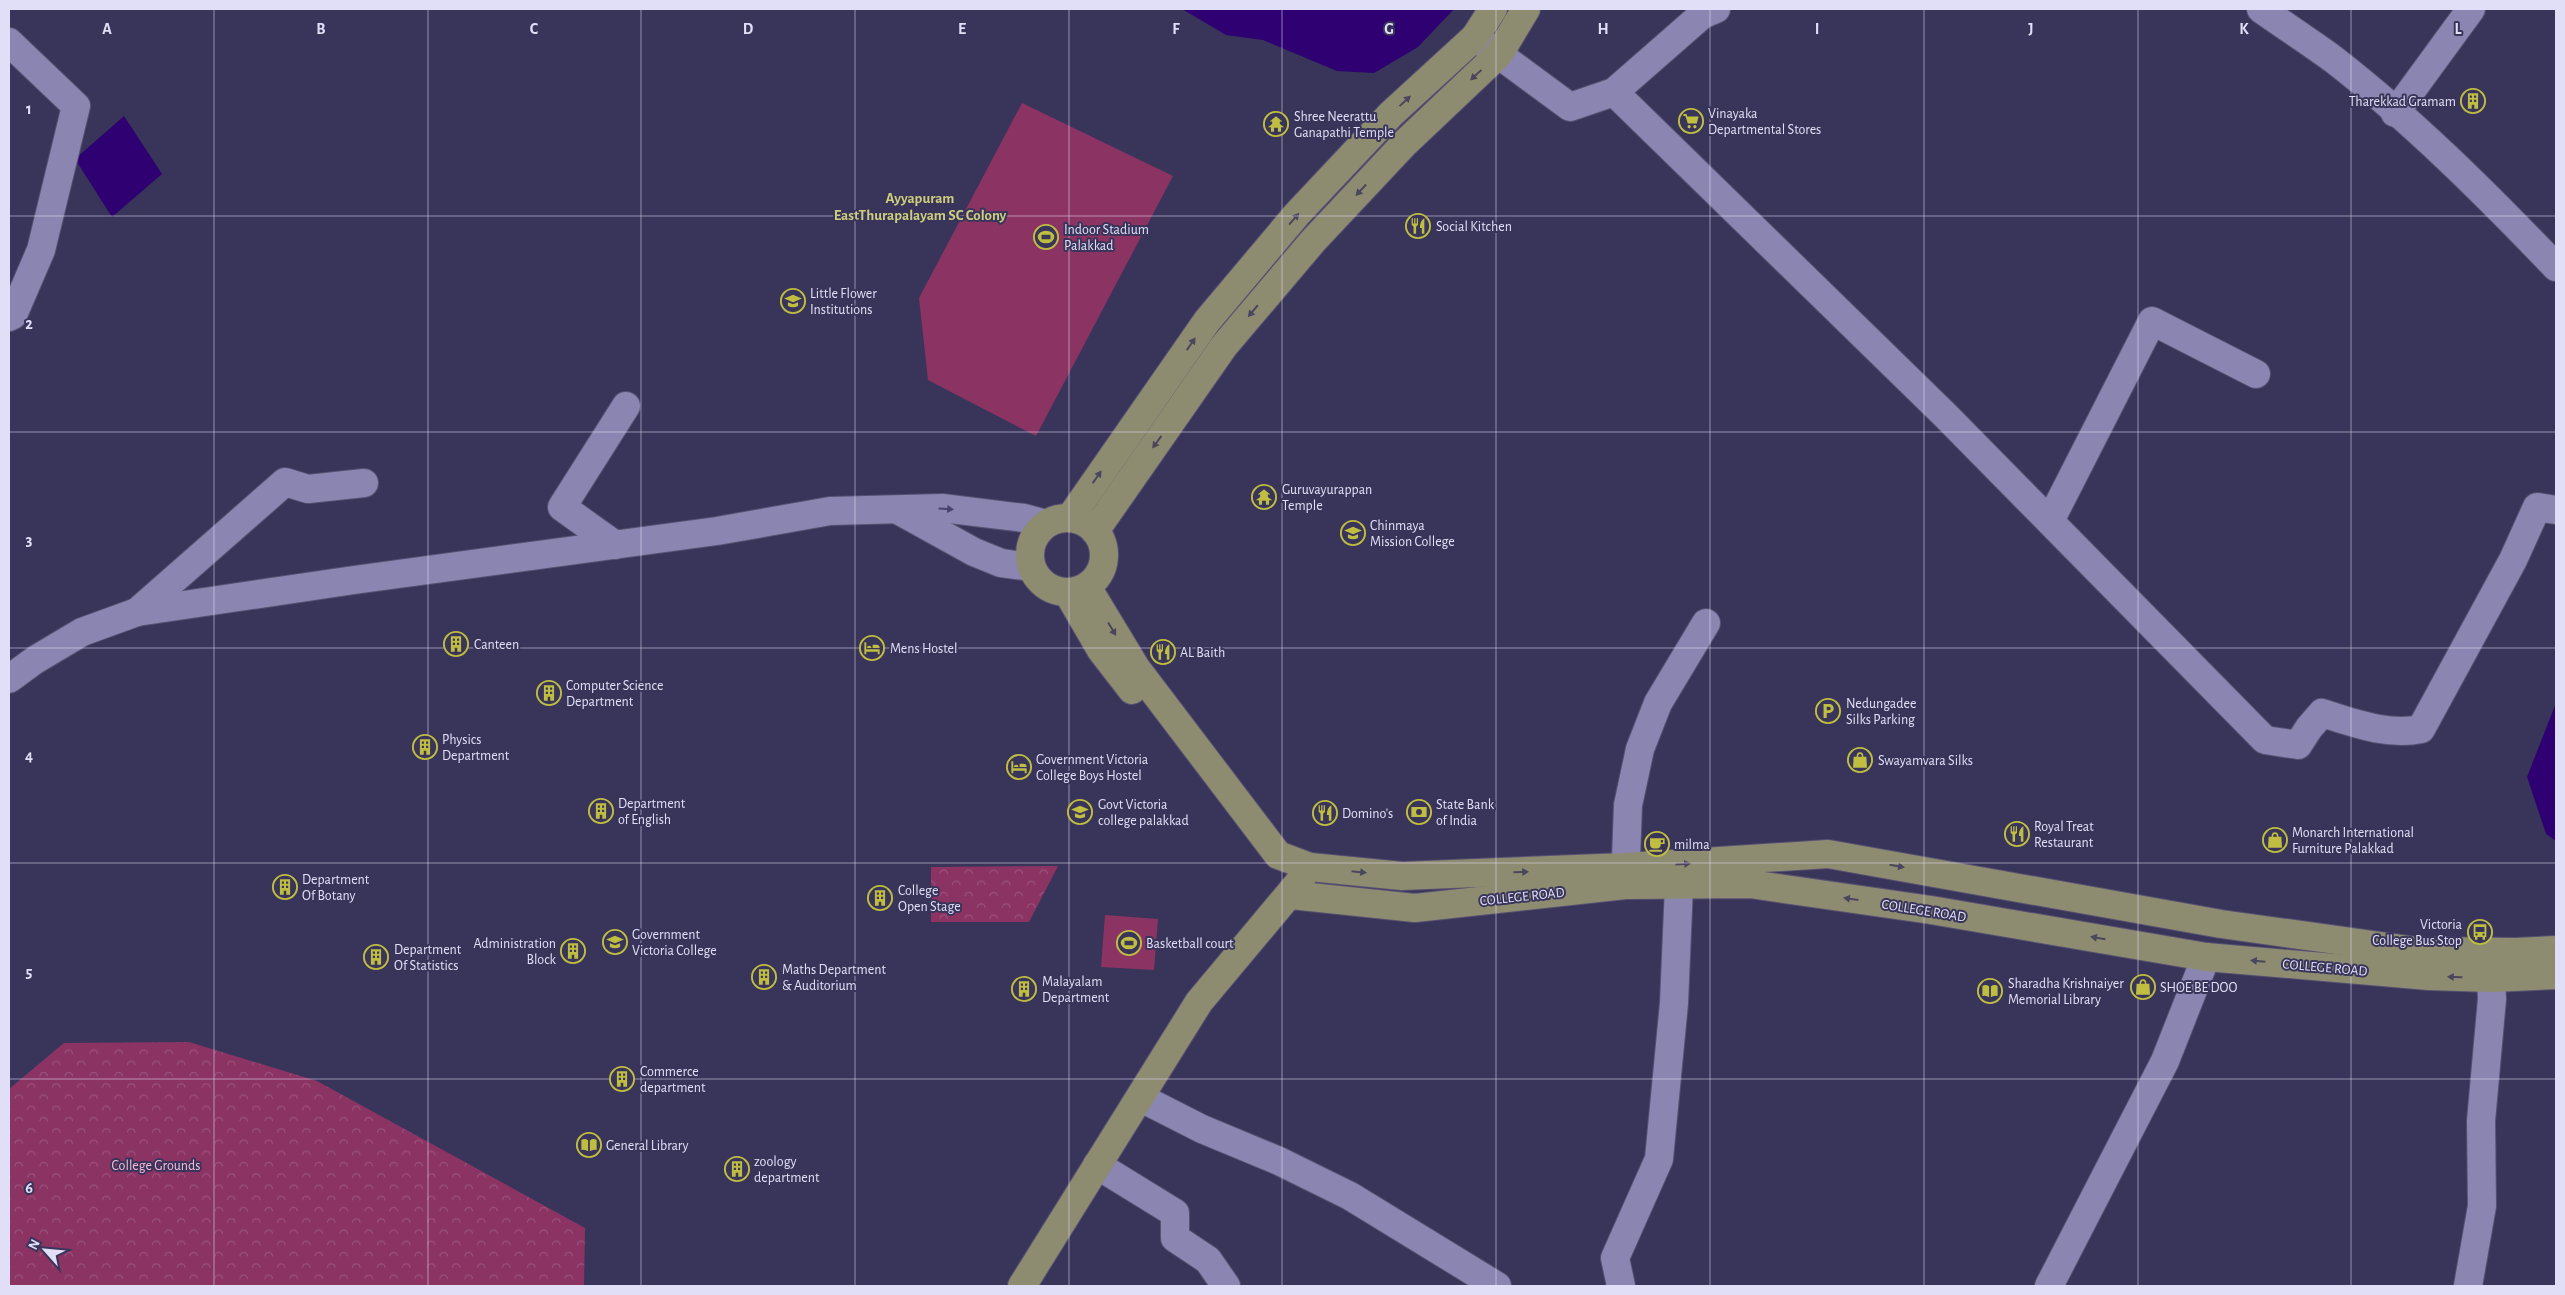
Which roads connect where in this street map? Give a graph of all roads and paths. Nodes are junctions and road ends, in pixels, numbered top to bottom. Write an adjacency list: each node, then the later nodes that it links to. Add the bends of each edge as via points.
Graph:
1 (1493, 9): 6 (main road)
2 (1526, 9): 8 (main road)
3 (1716, 9): 9 (street, via 1702,15)
4 (2261, 9): 10 (street, via 2333,60)
5 (2471, 9): 10 (street)
6 (1475, 37): 8 (street); 18 (main road, one-way to 6, via 1207,321 1297,214 1391,114)
7 (9, 42): 12 (street, via 76,106 41,250 13,315)
8 (1498, 54): 9 (street, via 1570,107); 20 (main road, one-way to 20, via 1405,143 1287,271 1224,346)
9 (1614, 92): 19 (street)
10 (2395, 112): 11 (street, via 2474,184)
11 (2556, 267)
12 (9, 317)
13 (2256, 374): 19 (street, via 2152,321)
14 (626, 406): 21 (street, via 562,507)
15 (364, 483): 24 (street, via 308,489 285,482)
16 (897, 509): 18 (street, one-way to 18, via 942,508); 21 (street, via 830,511); 22 (street, via 974,552 1001,563)
17 (2556, 510): 19 (street, via 2537,507 2513,560 2422,729 2407,732 2365,727 2322,713 2298,745 2265,740)
18 (1058, 521): 20 (main road, via 1083,521); 22 (main road, via 1035,536 1030,551)
19 (2050, 521)
20 (1095, 531): 23 (main road, via 1103,545 1104,560 1098,575)
21 (616, 545): 24 (street)
22 (1031, 567): 23 (main road, via 1039,581 1052,590)
23 (1077, 590): 27 (main road, COLLEGE ROAD, one-way to 27, via 1278,854); 30 (main road, via 1101,650)
24 (136, 612): 26 (street, via 82,632)
25 (1706, 623): 28 (street, via 1658,703 1640,749 1628,805)
26 (9, 679)
27 (1310, 867): 28 (main road, COLLEGE ROAD, one-way to 28, via 1402,876); 30 (main road)
28 (1625, 876): 29 (main road, COLLEGE ROAD); 30 (main road, COLLEGE ROAD, via 1415,908); 31 (main road, COLLEGE ROAD, one-way to 31, via 1828,854 2222,924 2416,951)
29 (1679, 886): 32 (main road, COLLEGE ROAD, one-way to 29, via 1930,910 1750,884); 40 (street, via 1674,1003 1659,1159 1616,1258)
30 (1291, 895): 35 (main road, via 1199,1002)
31 (2556, 950)
32 (2206, 957): 34 (main road, COLLEGE ROAD, one-way to 32, via 2429,976); 41 (street, via 2165,1061)
33 (2556, 975): 34 (main road, COLLEGE ROAD)
34 (2491, 978): 42 (street, via 2481,1121 2482,1206)
35 (1141, 1098): 36 (main road); 39 (street, via 1350,1196)
36 (1097, 1165): 37 (main road); 38 (street, via 1175,1212 1175,1238 1208,1260)
37 (1022, 1286)
38 (1226, 1286)
39 (1497, 1286)
40 (1621, 1286)
41 (2049, 1286)
42 (2468, 1286)

